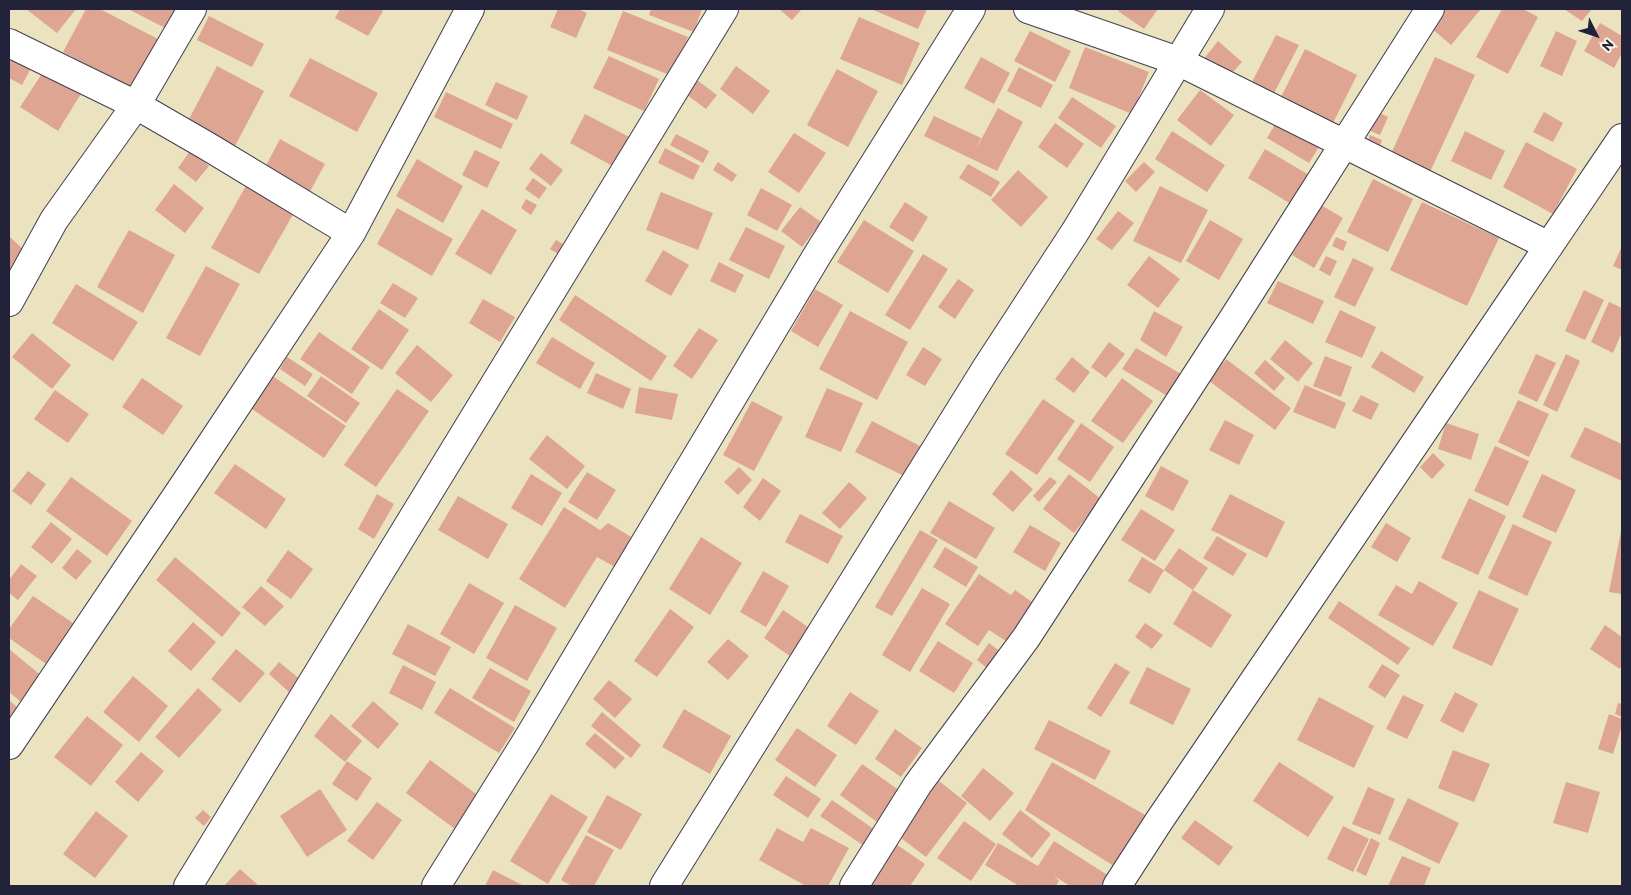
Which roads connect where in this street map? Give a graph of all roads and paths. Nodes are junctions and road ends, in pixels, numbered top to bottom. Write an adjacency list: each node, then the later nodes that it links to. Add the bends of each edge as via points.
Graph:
1 (192, 9): 10 (street)
2 (470, 9): 13 (street)
3 (724, 9): 17 (street)
4 (970, 9): 18 (street)
5 (1028, 9): 9 (street)
6 (1210, 9): 9 (street)
7 (1430, 9): 12 (street)
8 (9, 43): 10 (street)
9 (1178, 62): 12 (street); 19 (street, via 1075,232)
10 (136, 105): 13 (street); 15 (street, via 54,220)
11 (1622, 138): 14 (street)
12 (1344, 145): 14 (street); 20 (street, via 1026,638 918,784)
13 (350, 233): 16 (street)
14 (1548, 246): 21 (street)
15 (9, 302)
16 (9, 745)
17 (188, 886)
18 (436, 886)
19 (664, 886)
20 (854, 886)
21 (1117, 886)

